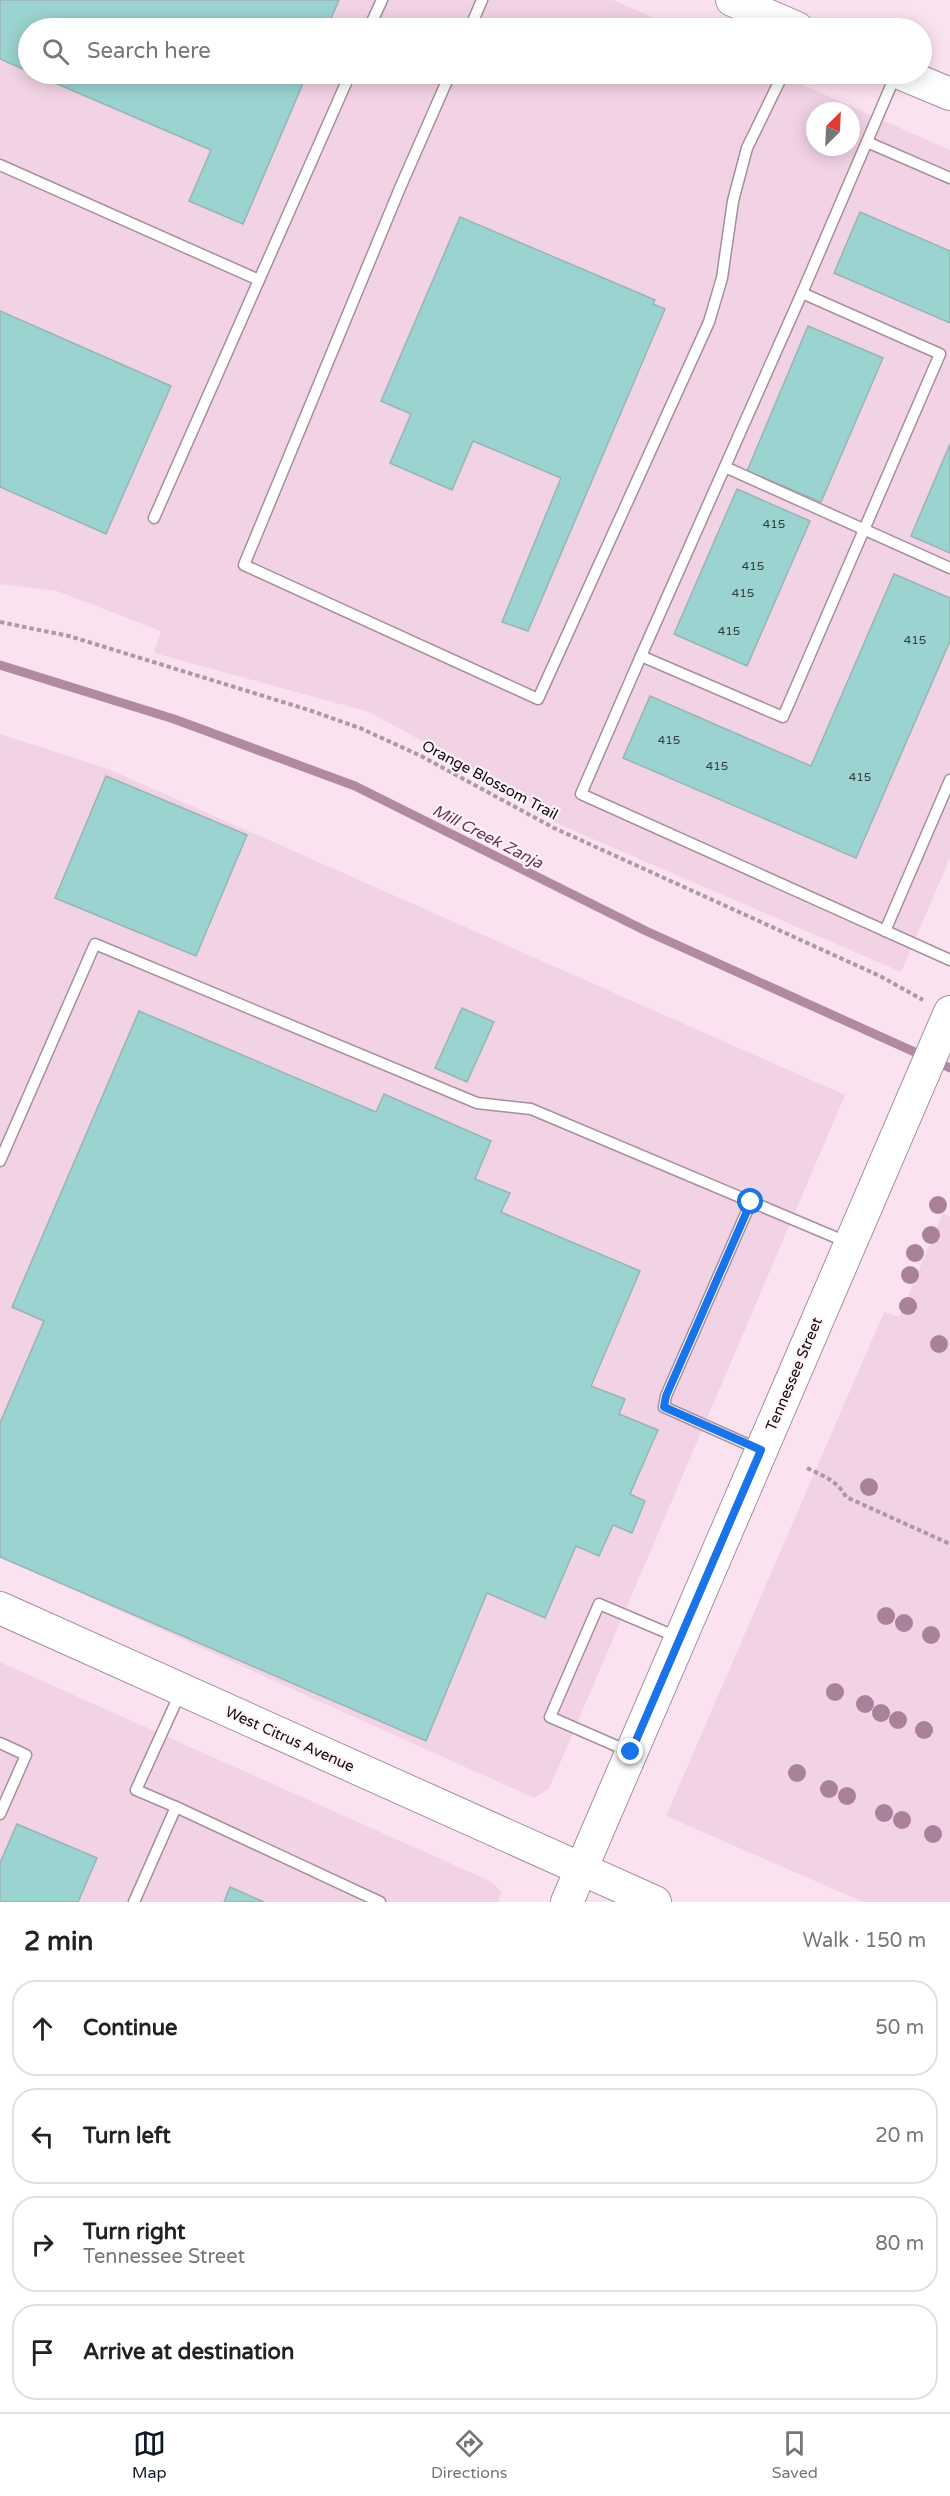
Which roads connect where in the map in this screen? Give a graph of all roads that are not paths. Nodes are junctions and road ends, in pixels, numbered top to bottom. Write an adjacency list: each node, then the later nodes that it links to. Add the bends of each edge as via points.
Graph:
1 (382, 0): 4 (lane)
2 (482, 0): 5 (lane)
3 (732, 0): 6 (main road)
4 (374, 18)
5 (474, 18)
6 (774, 18)
7 (346, 84): 16 (lane)
8 (446, 84): 9 (lane, via 244,565 538,699 709,322 722,278 733,201 747,148)
9 (778, 84)
10 (892, 84): 13 (lane)
11 (926, 84): 12 (main road)
12 (950, 94)
13 (867, 142): 15 (lane); 17 (lane)
14 (0, 165): 16 (lane)
15 (950, 178)
16 (259, 280): 19 (lane)
17 (802, 293): 18 (lane); 20 (lane, via 940,354)
18 (725, 467): 20 (lane); 22 (lane)
19 (154, 518)
20 (863, 530): 21 (lane); 22 (lane, via 783,717)
21 (950, 568)
22 (641, 656): 24 (lane, via 581,794)
23 (950, 780): 24 (lane)
24 (885, 931): 25 (lane)
25 (950, 960)
26 (946, 1022): 29 (main road, Tennessee Street)
27 (0, 1161): 28 (lane, via 95,944 477,1103 531,1109)
28 (751, 1202): 29 (lane); 30 (lane, via 664,1407)
29 (850, 1243): 30 (main road, Tennessee Street)
30 (761, 1450): 32 (main road, Tennessee Street)
31 (0, 1608): 33 (main road, West Citrus Avenue)
32 (680, 1638): 35 (main road, Tennessee Street); 35 (lane, via 599,1604 550,1717)
33 (181, 1691): 36 (lane, via 136,1790); 38 (main road, West Citrus Avenue)
34 (0, 1743): 37 (lane, via 26,1755)
35 (631, 1752): 38 (main road, Tennessee Street)
36 (176, 1807): 39 (lane); 40 (lane)
37 (0, 1814)
38 (580, 1870): 41 (main road, Tennessee Street); 42 (main road, West Citrus Avenue)
39 (134, 1902)
40 (380, 1902)
41 (567, 1902)
42 (655, 1902)

